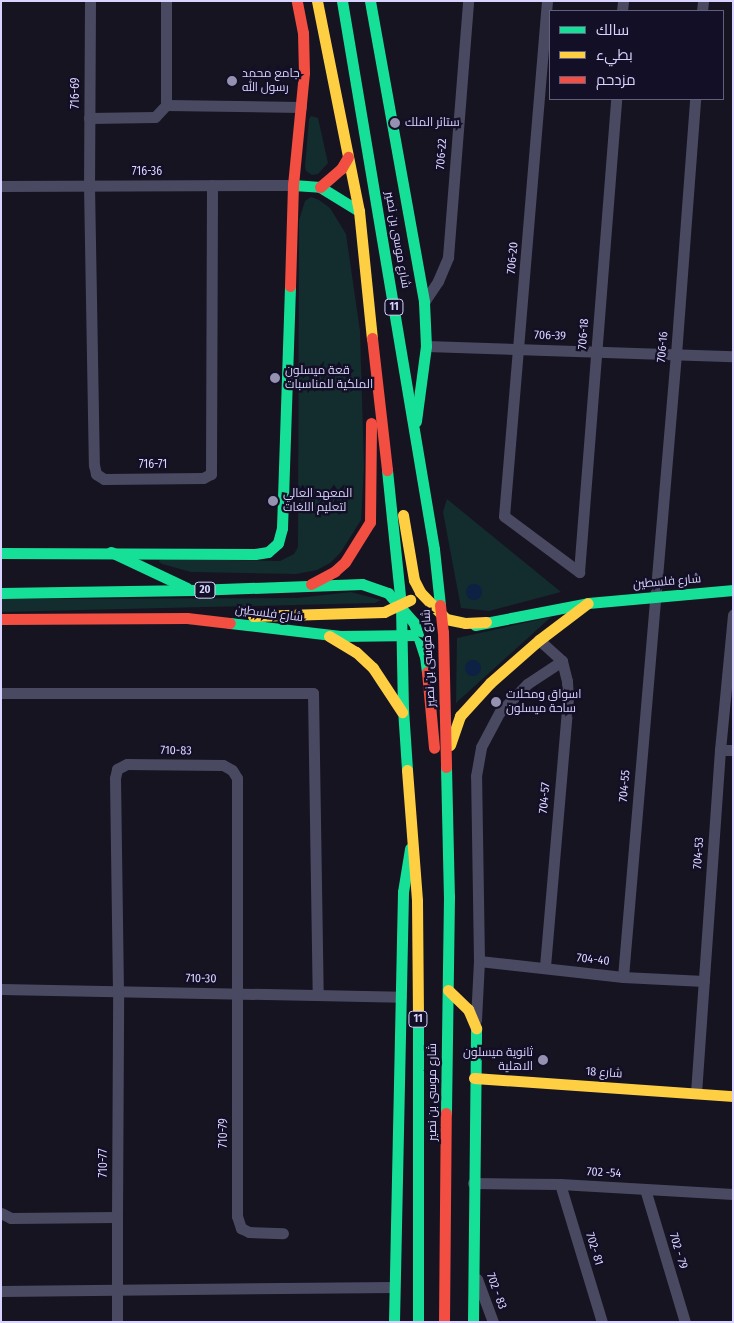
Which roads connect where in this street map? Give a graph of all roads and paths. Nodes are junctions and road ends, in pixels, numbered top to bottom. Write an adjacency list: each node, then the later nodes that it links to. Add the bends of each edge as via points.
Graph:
1 (90, 1): 15 (street, 716-69)
2 (166, 1): 13 (street)
3 (297, 1): 14 (main road, via 303,33)
4 (317, 1): 16 (main road, شارع موسى بن نصير / 11)
5 (342, 1): 30 (main road, شارع موسى بن نصير / 11)
6 (370, 1): 10 (main road)
7 (377, 1): 10 (street)
8 (468, 1): 23 (street, 706-22, via 448,257)
9 (547, 1): 26 (street, 706-20)
10 (374, 26): 23 (main road)
11 (616, 100): 27 (street, 706-18)
12 (696, 100): 28 (street, 706-16)
13 (166, 105): 14 (street); 15 (street, via 155,117)
14 (301, 107): 18 (main road)
15 (90, 118): 20 (street, 716-69)
16 (348, 157): 21 (main road, via 341,169); 22 (main road, شارع موسى بن نصير / 11)
17 (212, 185): 18 (street, 716-36); 20 (street, 716-36); 20 (street, 716-71, via 211,474 204,478 114,479 104,479 96,474 94,466)
18 (293, 185): 21 (main road); 32 (main road, via 282,528 278,543 268,552 255,554)
19 (1, 186): 20 (street, 716-36)
20 (89, 186)
21 (320, 187): 22 (main road)
22 (359, 211): 24 (main road, شارع موسى بن نصير / 11)
23 (424, 302): 25 (main road)
24 (372, 342): 35 (main road, via 370,522 345,562); 38 (main road, via 414,580); 42 (main road, شارع موسى بن نصير / 11)
25 (426, 346): 26 (street, 706-39); 30 (main road)
26 (519, 349): 27 (street, 706-39); 34 (street, 706-20, via 504,516)
27 (596, 352): 28 (street, 706-39); 34 (street, 706-18)
28 (676, 354): 29 (street, 706-39); 40 (street, 706-16)
29 (733, 356)
30 (415, 429): 31 (main road, شارع موسى بن نصير / 11)
31 (434, 549): 38 (main road, via 430,572); 43 (main road, شارع موسى بن نصير / 11)
32 (111, 552): 33 (main road); 36 (main road)
33 (1, 553)
34 (579, 572)
35 (305, 587): 36 (main road, شارع فلسطين / 20); 42 (main road, شارع فلسطين / 20, via 362,584 388,593)
36 (193, 590): 39 (main road, شارع فلسطين / 20)
37 (733, 590): 40 (main road, شارع فلسطين)
38 (420, 592): 42 (main road); 43 (main road)
39 (1, 593)
40 (655, 597): 41 (main road, شارع فلسطين); 62 (street, 704-55)
41 (588, 603): 47 (main road, شارع فلسطين); 51 (main road)
42 (401, 606): 45 (main road, via 384,612); 48 (main road, via 414,623); 50 (main road, شارع موسى بن نصير)
43 (441, 614): 47 (main road, via 454,622); 48 (main road, شارع موسى بن نصير)
44 (733, 615): 55 (street, 704-53)
45 (187, 618): 46 (main road, شارع فلسطين); 49 (main road, شارع فلسطين)
46 (1, 620)
47 (486, 622): 48 (main road, شارع فلسطين)
48 (431, 633): 50 (main road, شارع فلسطين); 57 (main road, شارع موسى بن نصير); 59 (main road, via 425,656)
49 (326, 634): 50 (main road, شارع فلسطين); 54 (main road, via 365,659 388,688)
50 (402, 636): 54 (main road, شارع موسى بن نصير / 11)
51 (539, 640): 52 (street); 57 (main road, via 466,709 456,727)
52 (562, 662): 60 (street, via 527,684 500,712 481,747 476,776); 61 (street, 704-57, via 568,698)
53 (1, 693): 68 (street, via 313,693)
54 (404, 716): 58 (main road, شارع موسى بن نصير / 11)
55 (720, 750): 56 (street); 63 (street, 704-53)
56 (733, 750)
57 (446, 760): 59 (main road, شارع موسى بن نصير)
58 (412, 837): 69 (main road, via 403,892); 87 (main road, شارع موسى بن نصير / 11, via 419,1105)
59 (449, 896): 65 (main road, شارع موسى بن نصير)
60 (479, 961): 61 (street, 704-40); 70 (street)
61 (545, 968): 62 (street, 704-40)
62 (622, 977): 63 (street, 704-40)
63 (704, 981): 72 (street, 704-53)
64 (1, 989): 66 (street, 710-30)
65 (448, 990): 70 (main road, via 468,1009); 88 (main road, شارع موسى بن نصير)
66 (118, 992): 67 (street, 710-30); 67 (street, 710-83, via 117,768 127,764 223,765 237,778); 79 (street, 710-77)
67 (238, 994): 68 (street, 710-30); 80 (street, 710-79, via 237,1216 241,1228 249,1232)
68 (318, 996): 69 (street, 710-30)
69 (400, 997): 82 (main road)
70 (476, 1028): 71 (main road)
71 (474, 1078): 72 (main road, شارع 18); 74 (main road)
72 (696, 1093): 73 (main road, شارع 18)
73 (733, 1096)
74 (473, 1183): 75 (street, 702 -54); 81 (main road)
75 (560, 1184): 76 (street, 702 -54); 91 (street, 702- 81)
76 (645, 1189): 77 (street, 702 -54); 92 (street, 702 - 79)
77 (733, 1194)
78 (1, 1213): 79 (street, via 11,1218)
79 (117, 1217): 83 (street, 710-77)
80 (284, 1233)
81 (474, 1270): 89 (main road); 90 (street, 702 - 83)
82 (394, 1287): 83 (street); 86 (main road)
83 (117, 1290): 84 (street); 85 (street, 710-77)
84 (1, 1291)
85 (117, 1322)
86 (394, 1322)
87 (418, 1322)
88 (444, 1322)
89 (473, 1322)
90 (493, 1322)
91 (602, 1322)
92 (685, 1322)

